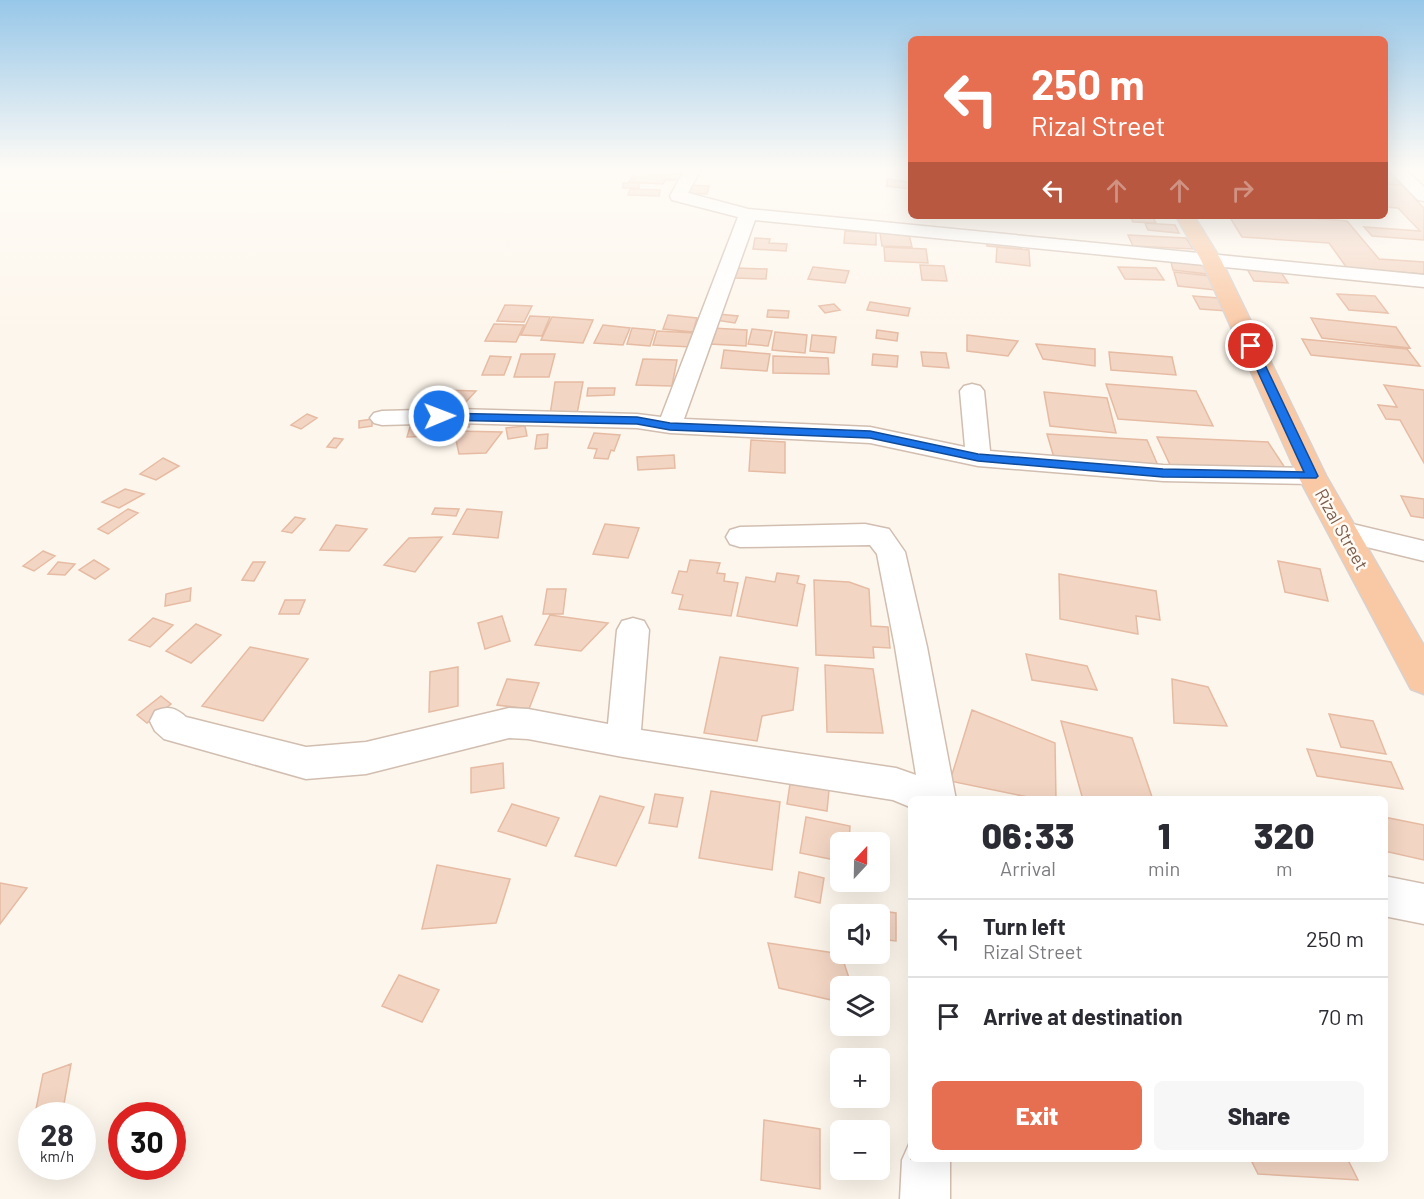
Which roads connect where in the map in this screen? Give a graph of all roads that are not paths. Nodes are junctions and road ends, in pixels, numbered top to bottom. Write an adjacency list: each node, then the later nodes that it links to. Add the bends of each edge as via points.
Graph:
1 (744, 225): 8 (street)
2 (937, 225): 4 (street)
3 (1190, 225): 4 (highway, Rizal Street)
4 (1211, 260): 5 (street); 10 (highway, Rizal Street)
5 (1424, 281)
6 (972, 391): 9 (street)
7 (382, 418): 8 (street, via 637,421)
8 (670, 426): 9 (street, via 870,435)
9 (978, 458): 10 (street, via 1163,473)
10 (1312, 476): 11 (highway, Rizal Street)
11 (1344, 532): 13 (street); 15 (highway, Rizal Street)
12 (740, 537): 19 (street, via 879,536 891,552)
13 (1424, 551)
14 (633, 630): 17 (street)
15 (1424, 679)
16 (167, 721): 17 (street, via 176,729 306,763 366,758 509,723)
17 (623, 742): 18 (street, via 896,784)
18 (926, 796)
19 (935, 796)
20 (1388, 897): 21 (street)
21 (1424, 904)
22 (926, 1162): 23 (street)
23 (925, 1199)

